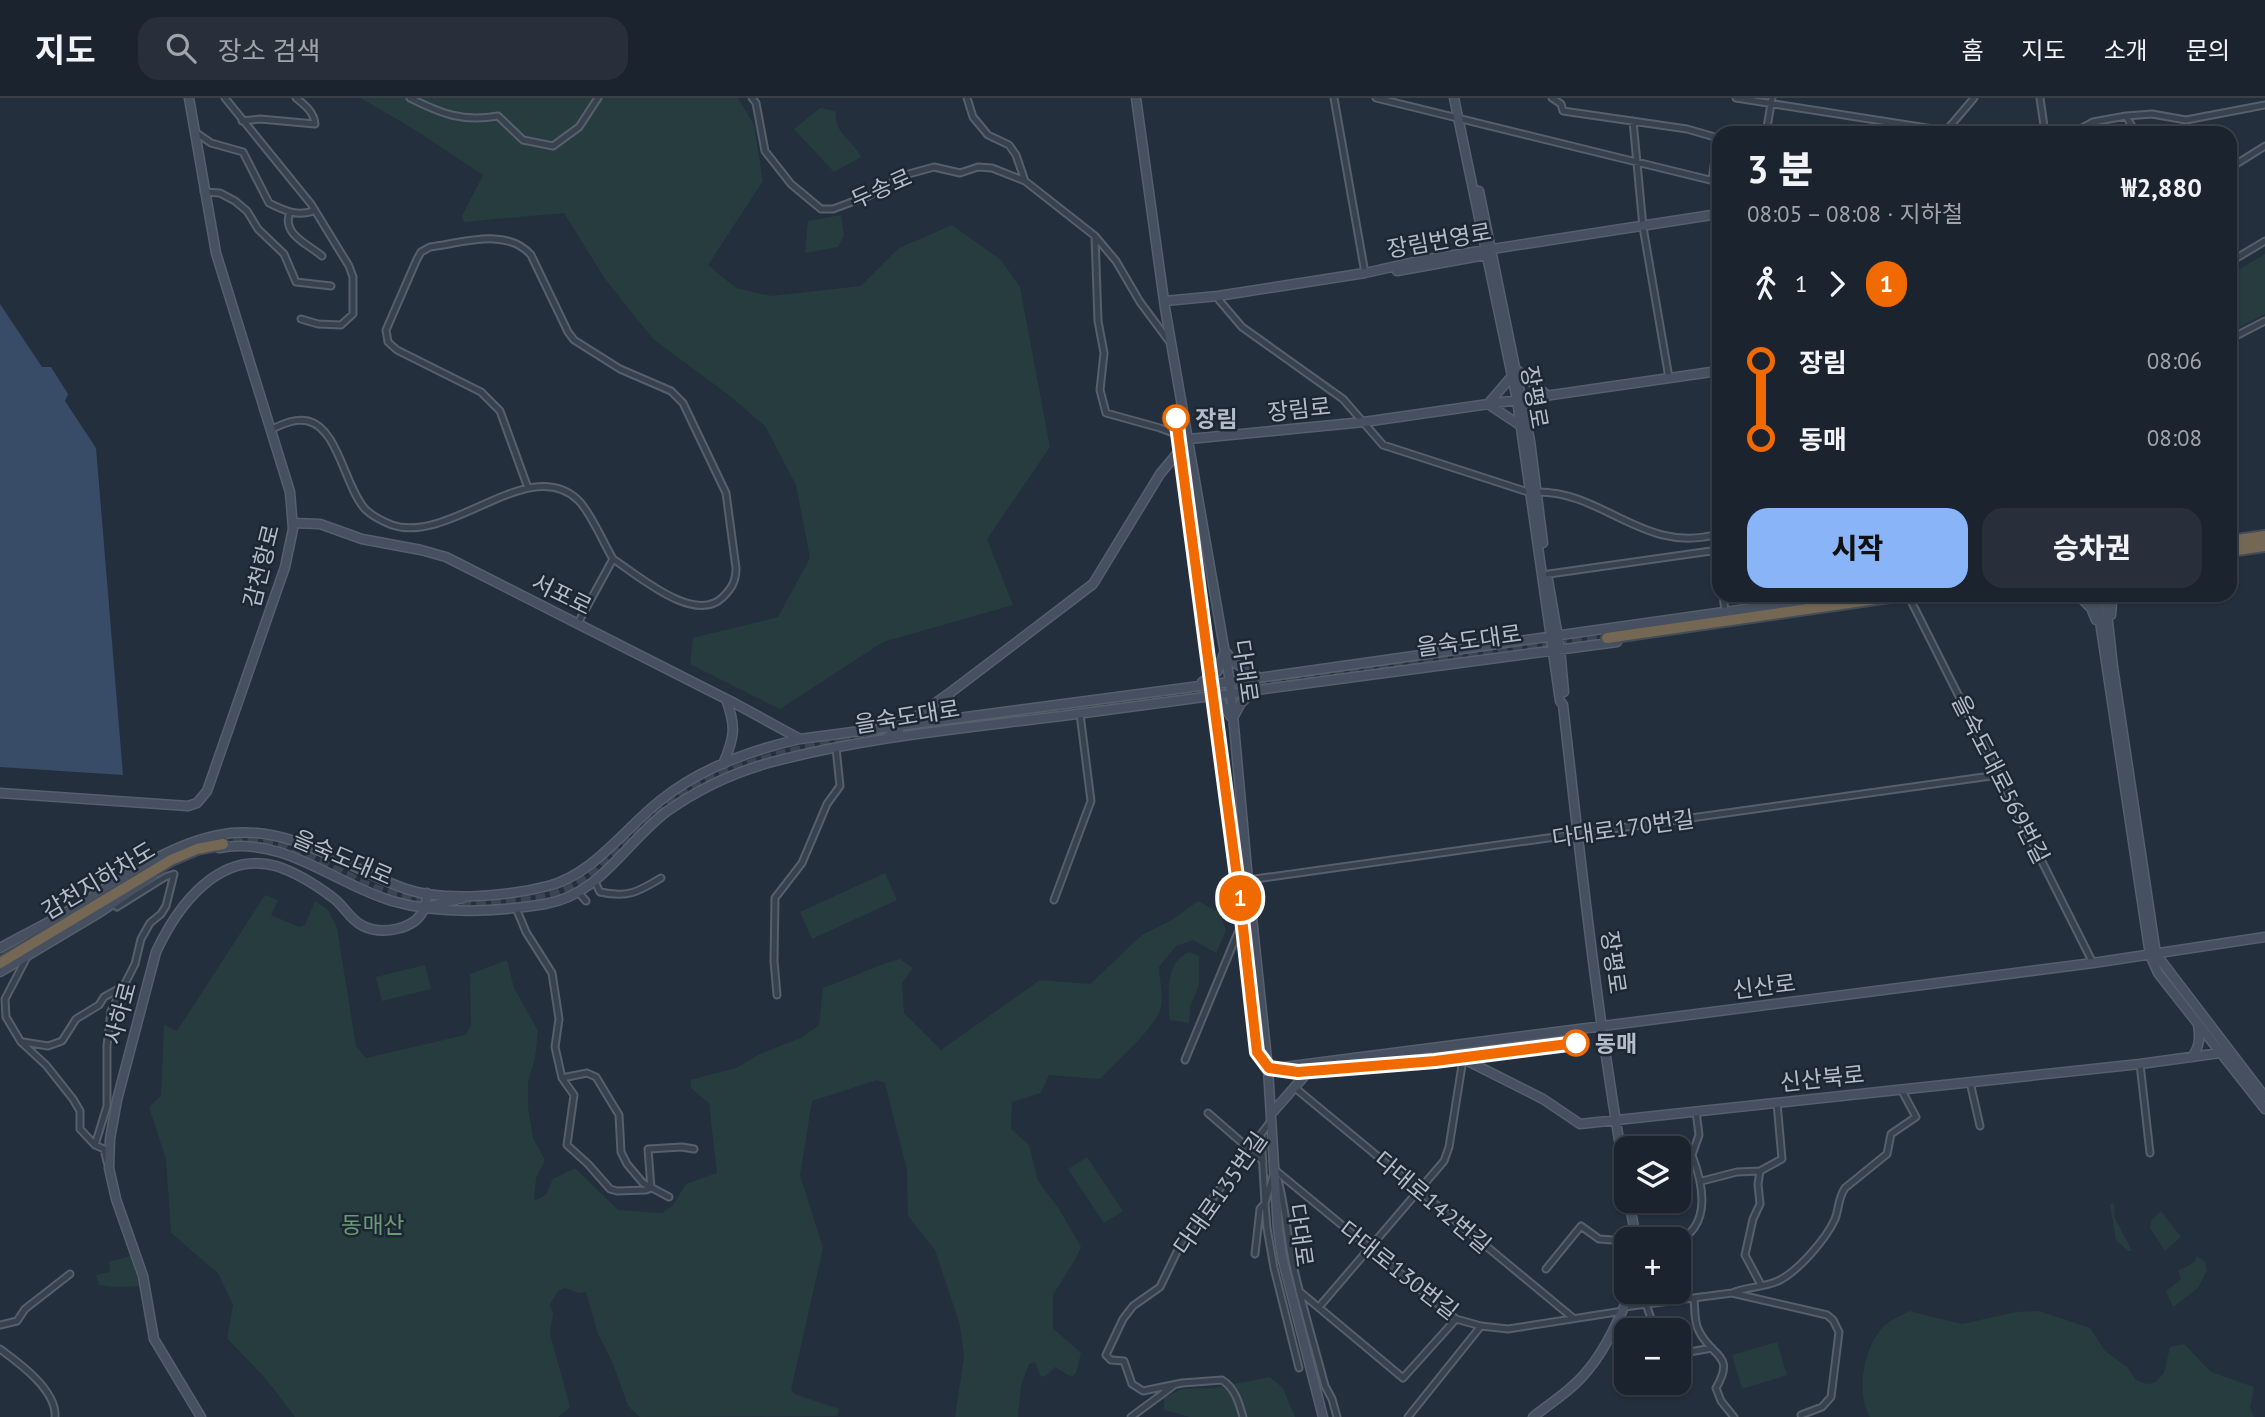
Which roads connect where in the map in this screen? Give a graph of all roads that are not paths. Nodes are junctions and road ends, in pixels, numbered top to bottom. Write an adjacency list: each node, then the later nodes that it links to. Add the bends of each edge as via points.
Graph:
1 (189, 98): 30 (street, 감천항로)
2 (225, 98): 22 (street)
3 (296, 98): 22 (street, via 309,109 316,124)
4 (411, 98): 5 (street, via 461,119 498,116 523,140 553,146 579,127)
5 (598, 98)
6 (752, 98): 36 (street, 두송로, via 765,151 791,184 821,209 868,196 905,174 934,167 960,173 992,168)
7 (967, 98): 36 (street, via 980,126 1016,155)
8 (1136, 98): 50 (street, 다대로)
9 (1334, 98): 47 (street)
10 (1376, 98): 21 (street)
11 (1456, 98): 21 (street, 장평로)
12 (1552, 98): 19 (street)
13 (1564, 98): 19 (street)
14 (1736, 98): 17 (street)
15 (1974, 98): 26 (street)
16 (2040, 98): 27 (street)
17 (1772, 101): 24 (street); 25 (street)
18 (2265, 105): 20 (street, via 2186,120 2152,114)
19 (1563, 111): 23 (street)
20 (2126, 116): 28 (street); 29 (street)
21 (1461, 120): 33 (street); 44 (street, 장평로)
22 (242, 121): 38 (street)
23 (1633, 121): 31 (street); 33 (street)
24 (1767, 126)
25 (1917, 126)
26 (1950, 126)
27 (2044, 126)
28 (2086, 126)
29 (2132, 126)
30 (195, 132): 37 (street, 감천항로); 39 (street, via 211,143 243,152 267,200)
31 (1712, 136)
32 (2265, 146): 34 (street)
33 (1635, 161): 35 (street); 41 (street)
34 (2237, 164)
35 (1712, 180)
36 (1025, 181): 42 (street, 두송로)
37 (204, 192): 48 (street, via 220,193 247,211 284,254 296,282); 63 (street, 감천항로, via 216,253)
38 (315, 210): 39 (street); 51 (street, via 349,266 353,314 341,326)
39 (290, 212): 45 (street, via 290,230)
40 (1712, 215): 41 (street, 장림번영로)
41 (1643, 227): 44 (street, 장림번영로); 57 (street)
42 (1095, 236): 54 (street, 두송로); 64 (street, via 1098,321 1104,353 1100,390 1106,413)
43 (2265, 241): 46 (street)
44 (1489, 252): 47 (street, 장림번영로, via 1428,259); 56 (street, 장평로)
45 (322, 256)
46 (2237, 258)
47 (1365, 275): 49 (street, 장림번영로)
48 (331, 286)
49 (1218, 298): 50 (street, 장림번영로); 61 (street, via 1242,327 1343,399)
50 (1165, 304): 54 (street, 다대로)
51 (301, 319)
52 (2265, 321): 53 (street)
53 (2237, 335)
54 (1173, 346): 64 (street, 다대로)
55 (1712, 372): 57 (street, 장림로)
56 (1514, 373): 58 (street); 59 (street, 장평로); 60 (street)
57 (1669, 378): 58 (street, 장림로)
58 (1548, 396): 59 (street, 장림로)
59 (1520, 400): 60 (street, 장림로); 62 (street, 장평로); 66 (street, 장평로)
60 (1488, 404): 61 (street, 장림로); 62 (street)
61 (1364, 422): 64 (street, 장림로); 66 (street, via 1383,445)
62 (1521, 426): 66 (street, 장평로)
63 (272, 429): 65 (street, via 293,421 316,425 332,444 365,509 404,529 428,527); 67 (street, 감천항로, via 290,492)
64 (1189, 439): 91 (street, 다대로); 96 (street, via 1160,474 1093,584)
65 (528, 488): 74 (street, via 550,486 579,501); 74 (street, via 500,411 492,402 388,342 386,330 417,259 430,247 498,239 524,247 574,340 620,369 671,391 683,403 726,493 736,580 719,601 684,605)
66 (1534, 492): 68 (street, via 1568,494 1634,526 1674,539); 75 (street, 장평로)
67 (293, 523): 86 (street, 서포로, via 320,524 362,539 446,557); 110 (street, 감천항로, via 285,566 204,797 188,806)
68 (1712, 536)
69 (2265, 536): 70 (highway)
70 (2237, 540)
71 (2265, 546): 72 (highway)
72 (2237, 550)
73 (1712, 551): 75 (street)
74 (613, 559): 86 (street)
75 (1545, 574): 88 (street, 장평로)
76 (1724, 602): 85 (street)
77 (1791, 602): 85 (street, 을숙도대로)
78 (1834, 602): 89 (highway)
79 (1856, 602): 90 (street, 을숙도대로, via 1846,608)
80 (1910, 602): 109 (street, 을숙도대로569번길)
81 (2085, 602): 87 (street)
82 (2098, 602): 87 (street)
83 (2105, 602): 87 (street)
84 (2112, 602): 87 (street)
85 (1725, 611): 88 (street, 을숙도대로)
86 (578, 623): 99 (street, 서포로)
87 (2105, 629): 129 (street)
88 (1554, 635): 90 (street, 장평로); 92 (street, 을숙도대로)
89 (1607, 635)
90 (1556, 650): 95 (street, 을숙도대로); 111 (street, 장평로)
91 (1225, 651): 92 (street); 93 (street, 다대로); 94 (street, via 1217,672)
92 (1258, 677): 93 (street, 을숙도대로)
93 (1230, 682): 94 (street, 을숙도대로); 97 (street, 다대로)
94 (1195, 686): 101 (street, 을숙도대로)
95 (1253, 691): 97 (street, 을숙도대로); 102 (street)
96 (951, 692): 101 (street, via 945,702); 103 (street)
97 (1231, 694): 98 (street, 을숙도대로); 102 (street, 다대로)
98 (1206, 697): 100 (street, 을숙도대로); 102 (street, via 1220,701)
99 (726, 699): 104 (street, 서포로); 108 (street, via 734,734)
100 (1080, 714): 105 (street, 을숙도대로); 120 (street, via 1091,801)
101 (951, 718): 103 (street, 을숙도대로)
102 (1233, 719): 115 (street, 다대로)
103 (904, 725): 104 (street, 을숙도대로); 105 (street)
104 (800, 739): 107 (street); 108 (street, 을숙도대로)
105 (883, 740): 106 (street, 을숙도대로)
106 (836, 748): 107 (street, 을숙도대로); 135 (street, via 840,786 827,804 802,863 775,898)
107 (804, 754): 116 (street, 을숙도대로, via 698,792 664,813)
108 (723, 764): 119 (street, 을숙도대로, via 663,798 568,878 531,890)
109 (1998, 775): 111 (street, 다대로170번길); 132 (street, 을숙도대로569번길)
110 (0, 793)
111 (1577, 834): 115 (street, 다대로170번길); 137 (street, 장평로)
112 (222, 841): 113 (highway, 감천지하차도, via 195,845)
113 (155, 868): 118 (street, 을숙도대로, via 188,844 210,837 274,835); 122 (street, 을숙도대로); 123 (street, 을숙도대로, via 211,849 261,848 294,855 358,888); 127 (street, 을숙도대로); 128 (highway, 감천지하차도); 131 (highway, 감천지하차도)
114 (661, 878): 116 (street, via 621,896 600,892)
115 (1248, 880): 125 (street, 다대로)
116 (594, 882): 117 (street, 을숙도대로)
117 (579, 892): 121 (street); 124 (street, 을숙도대로, via 551,903)
118 (427, 893): 119 (street, 을숙도대로); 123 (street)
119 (477, 895): 123 (street)
120 (1054, 900)
121 (586, 901)
122 (114, 903): 130 (street, 을숙도대로); 134 (street, via 117,907 174,874 166,906 141,939)
123 (425, 908): 124 (street, 을숙도대로); 166 (street, 사하로, via 405,927 372,929 354,920 334,897 276,866 249,864 208,881 181,908 156,952 117,1100)
124 (516, 908): 147 (street, via 552,973 559,1019 555,1047)
125 (1254, 928): 143 (street, via 1239,930); 146 (street, 다대로)
126 (2265, 937): 129 (street, 신산로)
127 (0, 948)
128 (0, 955)
129 (2153, 955): 132 (street, 신산로); 136 (street, via 2158,973); 140 (street)
130 (27, 957): 133 (street, 을숙도대로); 138 (street, via 5,999 6,1017)
131 (0, 963)
132 (2093, 963): 137 (street, 신산로)
133 (0, 972)
134 (125, 986): 138 (street, via 76,1019 62,1041 48,1046); 161 (street, via 111,1011 107,1106)
135 (777, 995)
136 (2198, 1025): 140 (street); 141 (street, via 2200,1040)
137 (1603, 1026): 139 (street, 신산로); 157 (street, 장평로)
138 (22, 1042): 161 (street, via 73,1099 80,1111 80,1129)
139 (1440, 1047): 142 (street, 신산북로); 144 (street, 신산로)
140 (2223, 1051): 141 (street, 신산북로); 151 (street); 153 (street)
141 (2192, 1057): 145 (street, 신산북로)
142 (1463, 1059): 157 (street, 신산북로, via 1543,1099 1576,1123); 171 (street, via 1447,1154)
143 (1185, 1060)
144 (1324, 1062): 146 (street, 신산로); 149 (street)
145 (2140, 1064): 148 (street, 신산북로); 164 (street)
146 (1268, 1069): 156 (street, 다대로)
147 (562, 1078): 170 (street, via 587,1073 600,1082 619,1115 621,1152 634,1174); 170 (street, via 574,1095 567,1145 610,1189)
148 (1970, 1082): 150 (street, 신산북로); 158 (street)
149 (1293, 1087): 156 (street); 171 (street, 다대로142번길)
150 (1901, 1089): 152 (street, 신산북로); 180 (street, via 1916,1117 1891,1134 1887,1154 1845,1188 1835,1219 1800,1266 1778,1281)
151 (2265, 1097)
152 (1777, 1103): 154 (street, 신산북로); 168 (street, via 1782,1159)
153 (2265, 1109)
154 (1696, 1111): 157 (street, 신산북로); 169 (street, via 1699,1135 1692,1154)
155 (1208, 1113): 163 (street)
156 (1272, 1117): 159 (street, 다대로135번길); 167 (street, 다대로)
157 (1615, 1121): 160 (street, 장평로)
158 (1980, 1126)
159 (1261, 1134): 163 (street, 다대로135번길); 165 (street)
160 (1618, 1136)
161 (95, 1145): 166 (street, via 104,1149)
162 (694, 1149): 170 (street, via 648,1149)
163 (1249, 1149): 165 (street); 198 (street, 다대로135번길, via 1185,1236 1160,1287 1133,1306 1108,1348 1108,1358 1124,1361 1138,1390)
164 (2150, 1153)
165 (1263, 1161): 173 (street)
166 (108, 1168): 201 (street, 사하로, via 143,1276 154,1339)
167 (1275, 1170): 173 (street); 176 (street, 다대로130번길); 181 (street); 204 (street, 다대로, via 1282,1257)
168 (1760, 1171): 169 (street); 180 (street, via 1760,1203 1745,1255)
169 (1702, 1181): 174 (street, via 1700,1217)
170 (651, 1188): 172 (street)
171 (1419, 1190): 176 (street); 189 (street, 다대로142번길)
172 (668, 1197)
173 (1265, 1203): 177 (street, via 1260,1209); 197 (street, via 1274,1268)
174 (1691, 1232)
175 (1614, 1240): 178 (street, via 1599,1239 1581,1226)
176 (1369, 1248): 187 (street); 191 (street, 다대로130번길)
177 (1255, 1254)
178 (1546, 1269)
179 (70, 1274): 192 (street, via 25,1309 17,1321)
180 (1761, 1285): 182 (street)
181 (1299, 1291): 187 (street); 205 (street)
182 (1732, 1293): 184 (street, 다대로130번길); 199 (street, via 1827,1315 1837,1325 1831,1397 1822,1407)
183 (1691, 1298): 184 (street, 다대로130번길)
184 (1695, 1298): 194 (street, via 1698,1331)
185 (1626, 1304): 188 (street)
186 (1646, 1304): 188 (street, 다대로130번길); 190 (street)
187 (1319, 1307): 191 (street, via 1403,1378)
188 (1624, 1309): 189 (street, 다대로130번길); 207 (street, via 1590,1369)
189 (1573, 1318): 193 (street, 다대로130번길, via 1524,1328)
190 (1651, 1318)
191 (1456, 1319): 193 (street, 다대로130번길)
192 (0, 1325)
193 (1481, 1326): 206 (street)
194 (1712, 1348): 196 (street); 208 (street, via 1724,1362 1724,1374 1716,1388)
195 (0, 1349): 200 (street, via 42,1386)
196 (1691, 1352)
197 (1299, 1368)
198 (1175, 1385): 202 (street); 203 (street, 다대로135번길, via 1222,1380 1237,1396)
199 (1801, 1415)
200 (55, 1417)
201 (201, 1417)
202 (1130, 1417)
203 (1243, 1417)
204 (1323, 1417)
205 (1337, 1417)
206 (1408, 1417)
207 (1533, 1417)
208 (1734, 1417)

